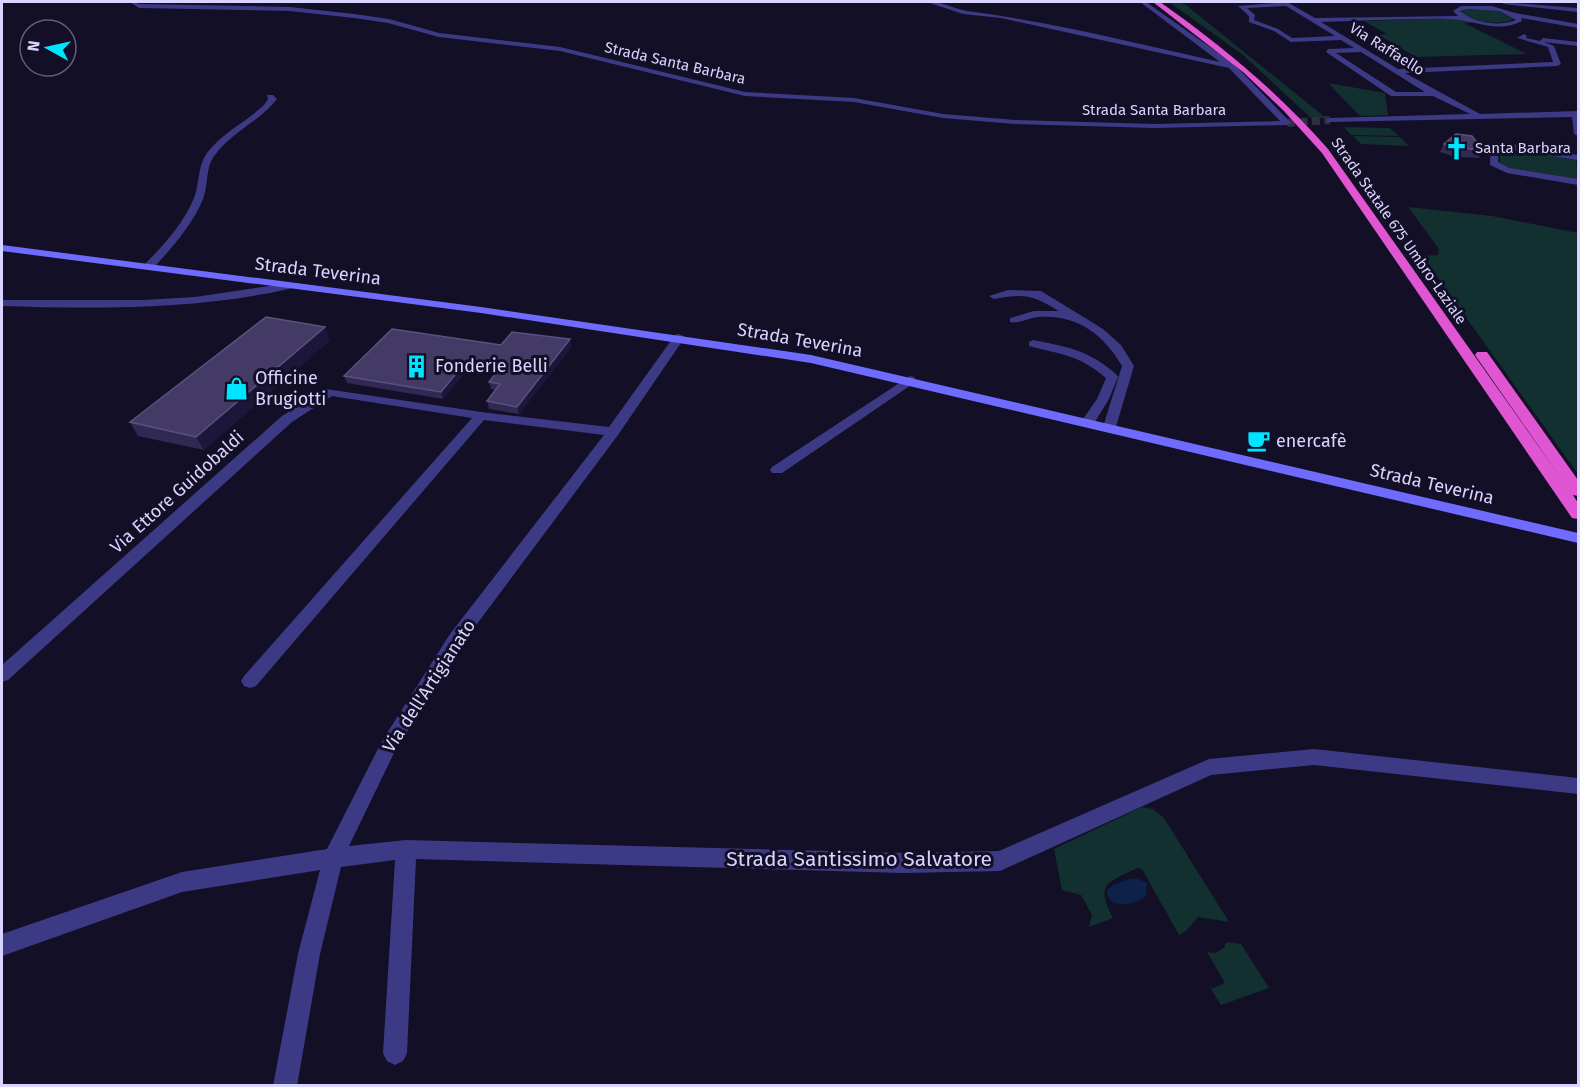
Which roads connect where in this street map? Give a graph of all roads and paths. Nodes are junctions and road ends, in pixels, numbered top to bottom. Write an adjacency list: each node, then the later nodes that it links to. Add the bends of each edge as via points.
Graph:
1 (133, 2): 20 (street, Strada Santa Barbara, via 139,6 290,9 354,16 440,35 560,49 745,94 854,100 943,116 1154,126 1287,123)
2 (930, 2): 20 (street)
3 (1143, 2): 20 (street)
4 (1156, 2): 46 (highway, Strada Statale 675 Umbro-Laziale, via 1246,69 1287,107 1325,151)
5 (1163, 2): 45 (highway, Strada Statale 675 Umbro-Laziale, via 1263,76 1317,130)
6 (1504, 2): 11 (street)
7 (1286, 3): 13 (street, Via Raffaello); 17 (street, via 1241,6 1252,15 1251,21 1291,40)
8 (1491, 3): 9 (street); 10 (street)
9 (1477, 7): 10 (street); 12 (street, via 1459,9)
10 (1499, 10): 14 (street)
11 (1578, 10)
12 (1455, 16): 13 (street); 14 (street, via 1492,23)
13 (1315, 20): 17 (street, Via Raffaello)
14 (1514, 22): 15 (street); 16 (street)
15 (1578, 26)
16 (1524, 36): 18 (street); 21 (street, via 1520,38 1551,46 1557,64)
17 (1344, 38): 19 (street, Via Raffaello)
18 (1578, 44)
19 (1363, 50): 21 (street, Via Raffaello); 22 (street, via 1328,51 1394,94)
20 (1231, 66)
21 (1398, 71): 22 (street, Via Raffaello)
22 (1434, 94): 25 (street, Via Raffaello)
23 (270, 97): 31 (street, via 273,99 266,107 210,156 195,209)
24 (1576, 114): 25 (street); 27 (street)
25 (1479, 115): 26 (street)
26 (1330, 120)
27 (1578, 134)
28 (1578, 157): 29 (street, via 1498,145 1493,163 1507,170)
29 (1578, 182)
30 (2, 248): 31 (main road, Strada Teverina)
31 (148, 267): 32 (main road, Strada Teverina)
32 (289, 286): 34 (street, via 195,300); 37 (main road, Strada Teverina)
33 (994, 296): 35 (street, via 1037,293)
34 (2, 303)
35 (1073, 317): 36 (street, via 1051,312); 42 (street, via 1118,347 1128,366)
36 (1014, 320)
37 (679, 337): 39 (main road, Strada Teverina); 43 (street, Via dell'Artigianato)
38 (1033, 344): 41 (street, via 1092,360 1112,377)
39 (910, 380): 41 (main road, Strada Teverina); 44 (street)
40 (481, 416): 43 (street, Via Ettore Guidobaldi); 48 (street, Via Ettore Guidobaldi, via 330,392 318,398 287,419); 49 (street)
41 (1089, 422): 42 (main road, Strada Teverina)
42 (1110, 427): 47 (main road, Strada Teverina)
43 (613, 432): 52 (street, Via dell'Artigianato, via 456,639 388,747)
44 (777, 470)
45 (1578, 491)
46 (1578, 514)
47 (1578, 538)
48 (2, 675)
49 (250, 681)
50 (1578, 786): 51 (street, Strada Santissimo Salvatore, via 1314,757 1209,767 1000,861 903,863)
51 (406, 849): 52 (street, Strada Santissimo Salvatore); 54 (street)
52 (333, 858): 53 (street, Strada Santissimo Salvatore, via 182,882); 55 (street, Via dell'Artigianato, via 309,954)
53 (2, 945)
54 (395, 1053)
55 (285, 1086)

